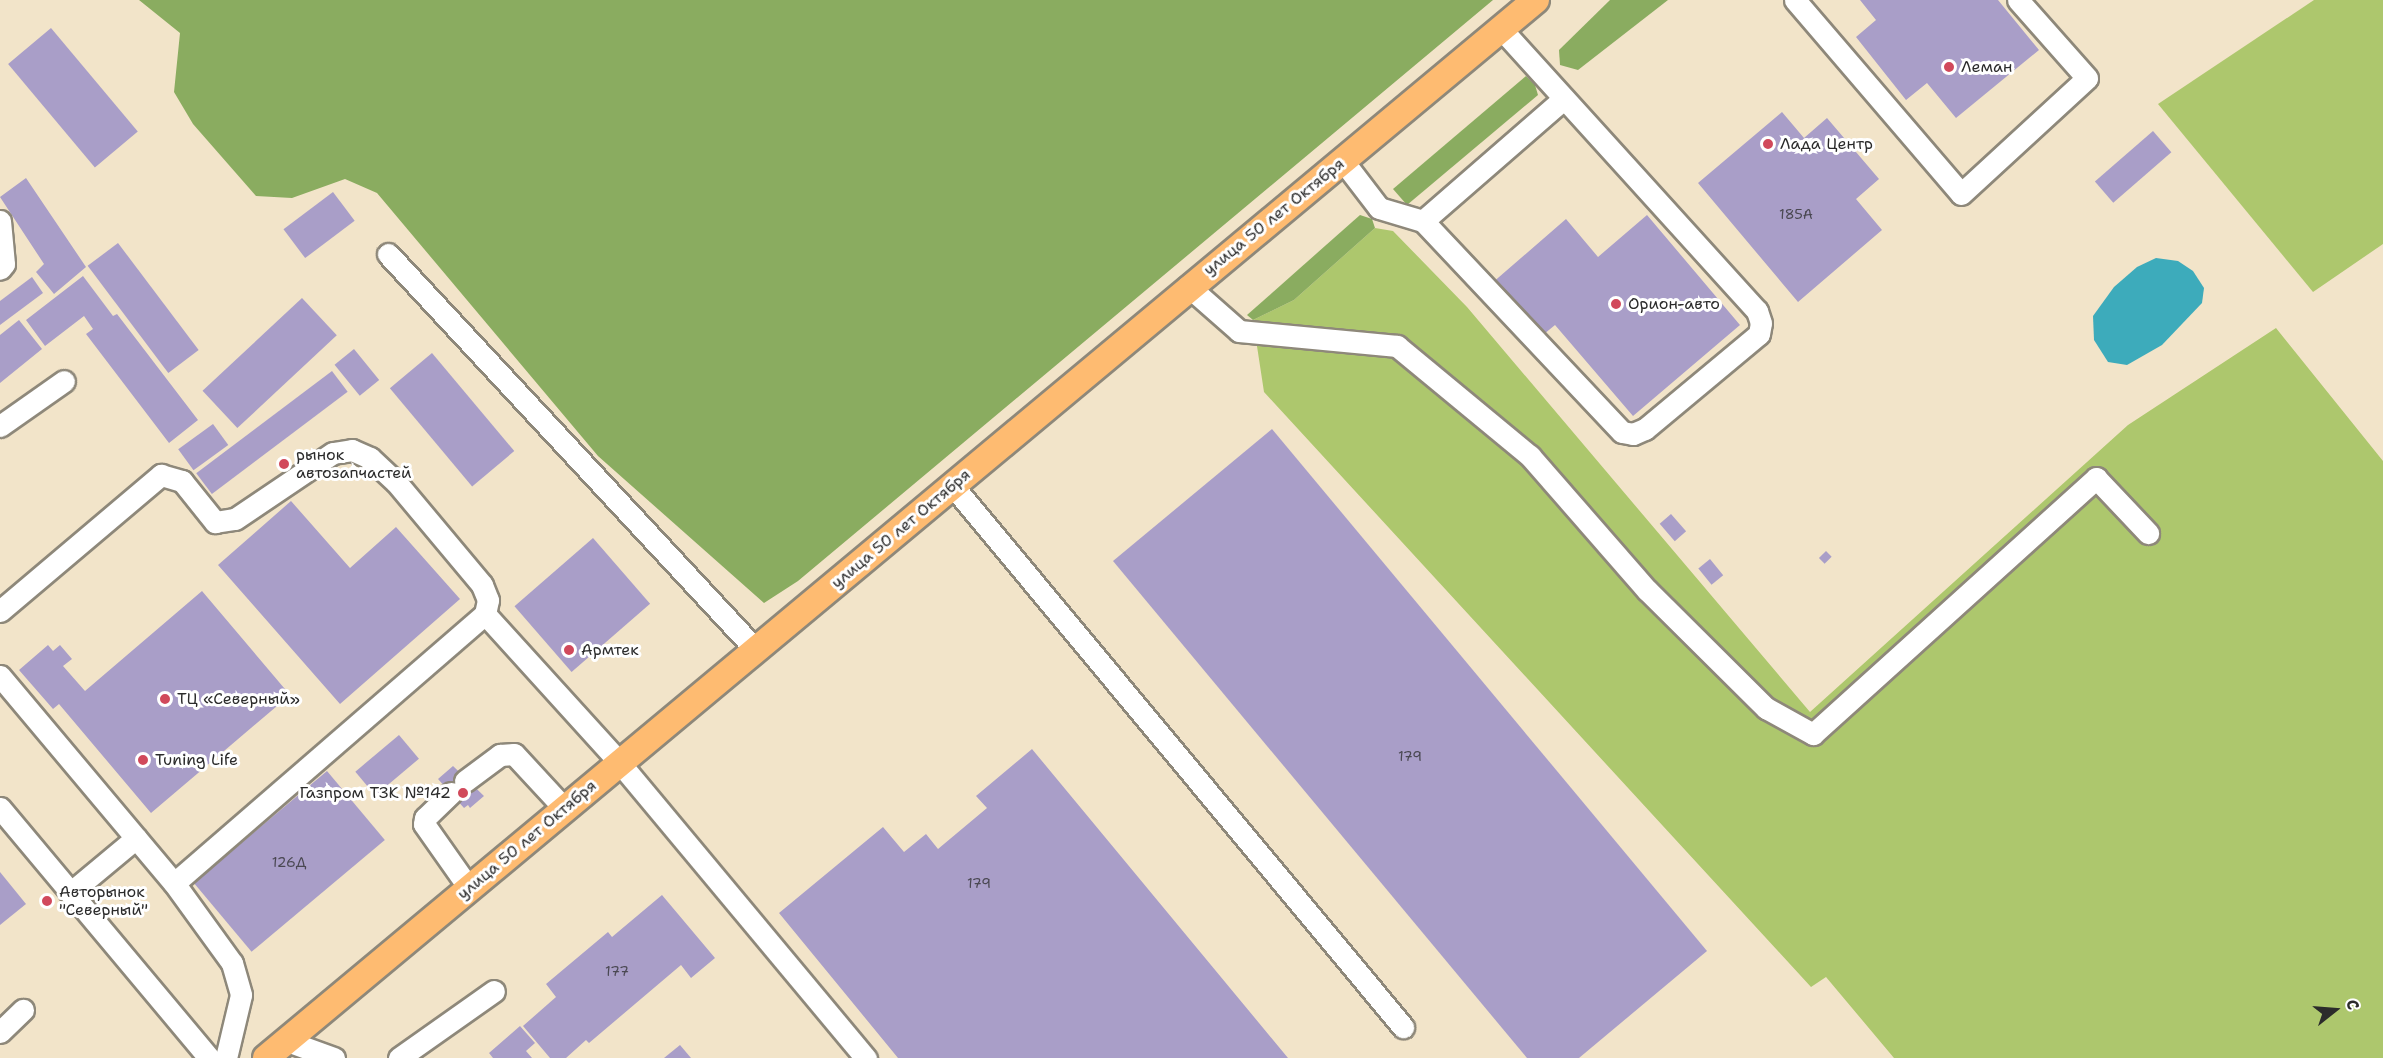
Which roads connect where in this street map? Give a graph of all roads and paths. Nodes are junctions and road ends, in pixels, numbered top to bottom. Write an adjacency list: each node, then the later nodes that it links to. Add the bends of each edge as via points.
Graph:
1 (1536, 0): 4 (main road, улица 50 лет Октября)
2 (1795, 0): 3 (street, via 1961,194 2087,78)
3 (2018, 0)
4 (1501, 29): 5 (street); 6 (main road, улица 50 лет Октября)
5 (1562, 100): 8 (street); 8 (street, via 1757,311 1759,334 1645,429 1633,434 1622,432)
6 (1343, 161): 8 (street, via 1379,208); 11 (main road, улица 50 лет Октября)
7 (0, 221): 10 (street, via 4,264)
8 (1423, 221)
9 (388, 254): 18 (street)
10 (0, 269)
11 (1188, 286): 14 (main road, улица 50 лет Октября); 15 (street, via 1239,331 1397,346 1530,456 1647,590 1766,708 1813,734 2096,478)
12 (64, 381): 13 (street)
13 (0, 426)
14 (953, 486): 18 (main road, улица 50 лет Октября); 29 (street)
15 (2148, 533)
16 (0, 611): 17 (street, via 161,475 182,481 216,522 235,519 333,453 352,450 370,458 396,482 482,585 488,600)
17 (485, 614): 20 (street); 24 (street)
18 (755, 649): 20 (main road, улица 50 лет Октября)
19 (0, 676): 23 (street)
20 (619, 762): 22 (main road, улица 50 лет Октября); 37 (street)
21 (0, 808): 26 (street)
22 (565, 809): 25 (main road, улица 50 лет Октября); 25 (street, via 513,754 500,755 458,787 425,818 424,824)
23 (136, 838): 24 (street); 26 (street)
24 (174, 883): 33 (street, via 232,963 240,995)
25 (469, 888): 31 (main road, улица 50 лет Октября)
26 (70, 893): 32 (street)
27 (494, 991): 36 (street)
28 (23, 1010): 30 (street)
29 (1403, 1027)
30 (0, 1032)
31 (287, 1041): 34 (main road, улица 50 лет Октября); 35 (street)
32 (208, 1058)
33 (226, 1058)
34 (266, 1058)
35 (334, 1058)
36 (399, 1058)
37 (867, 1058)

